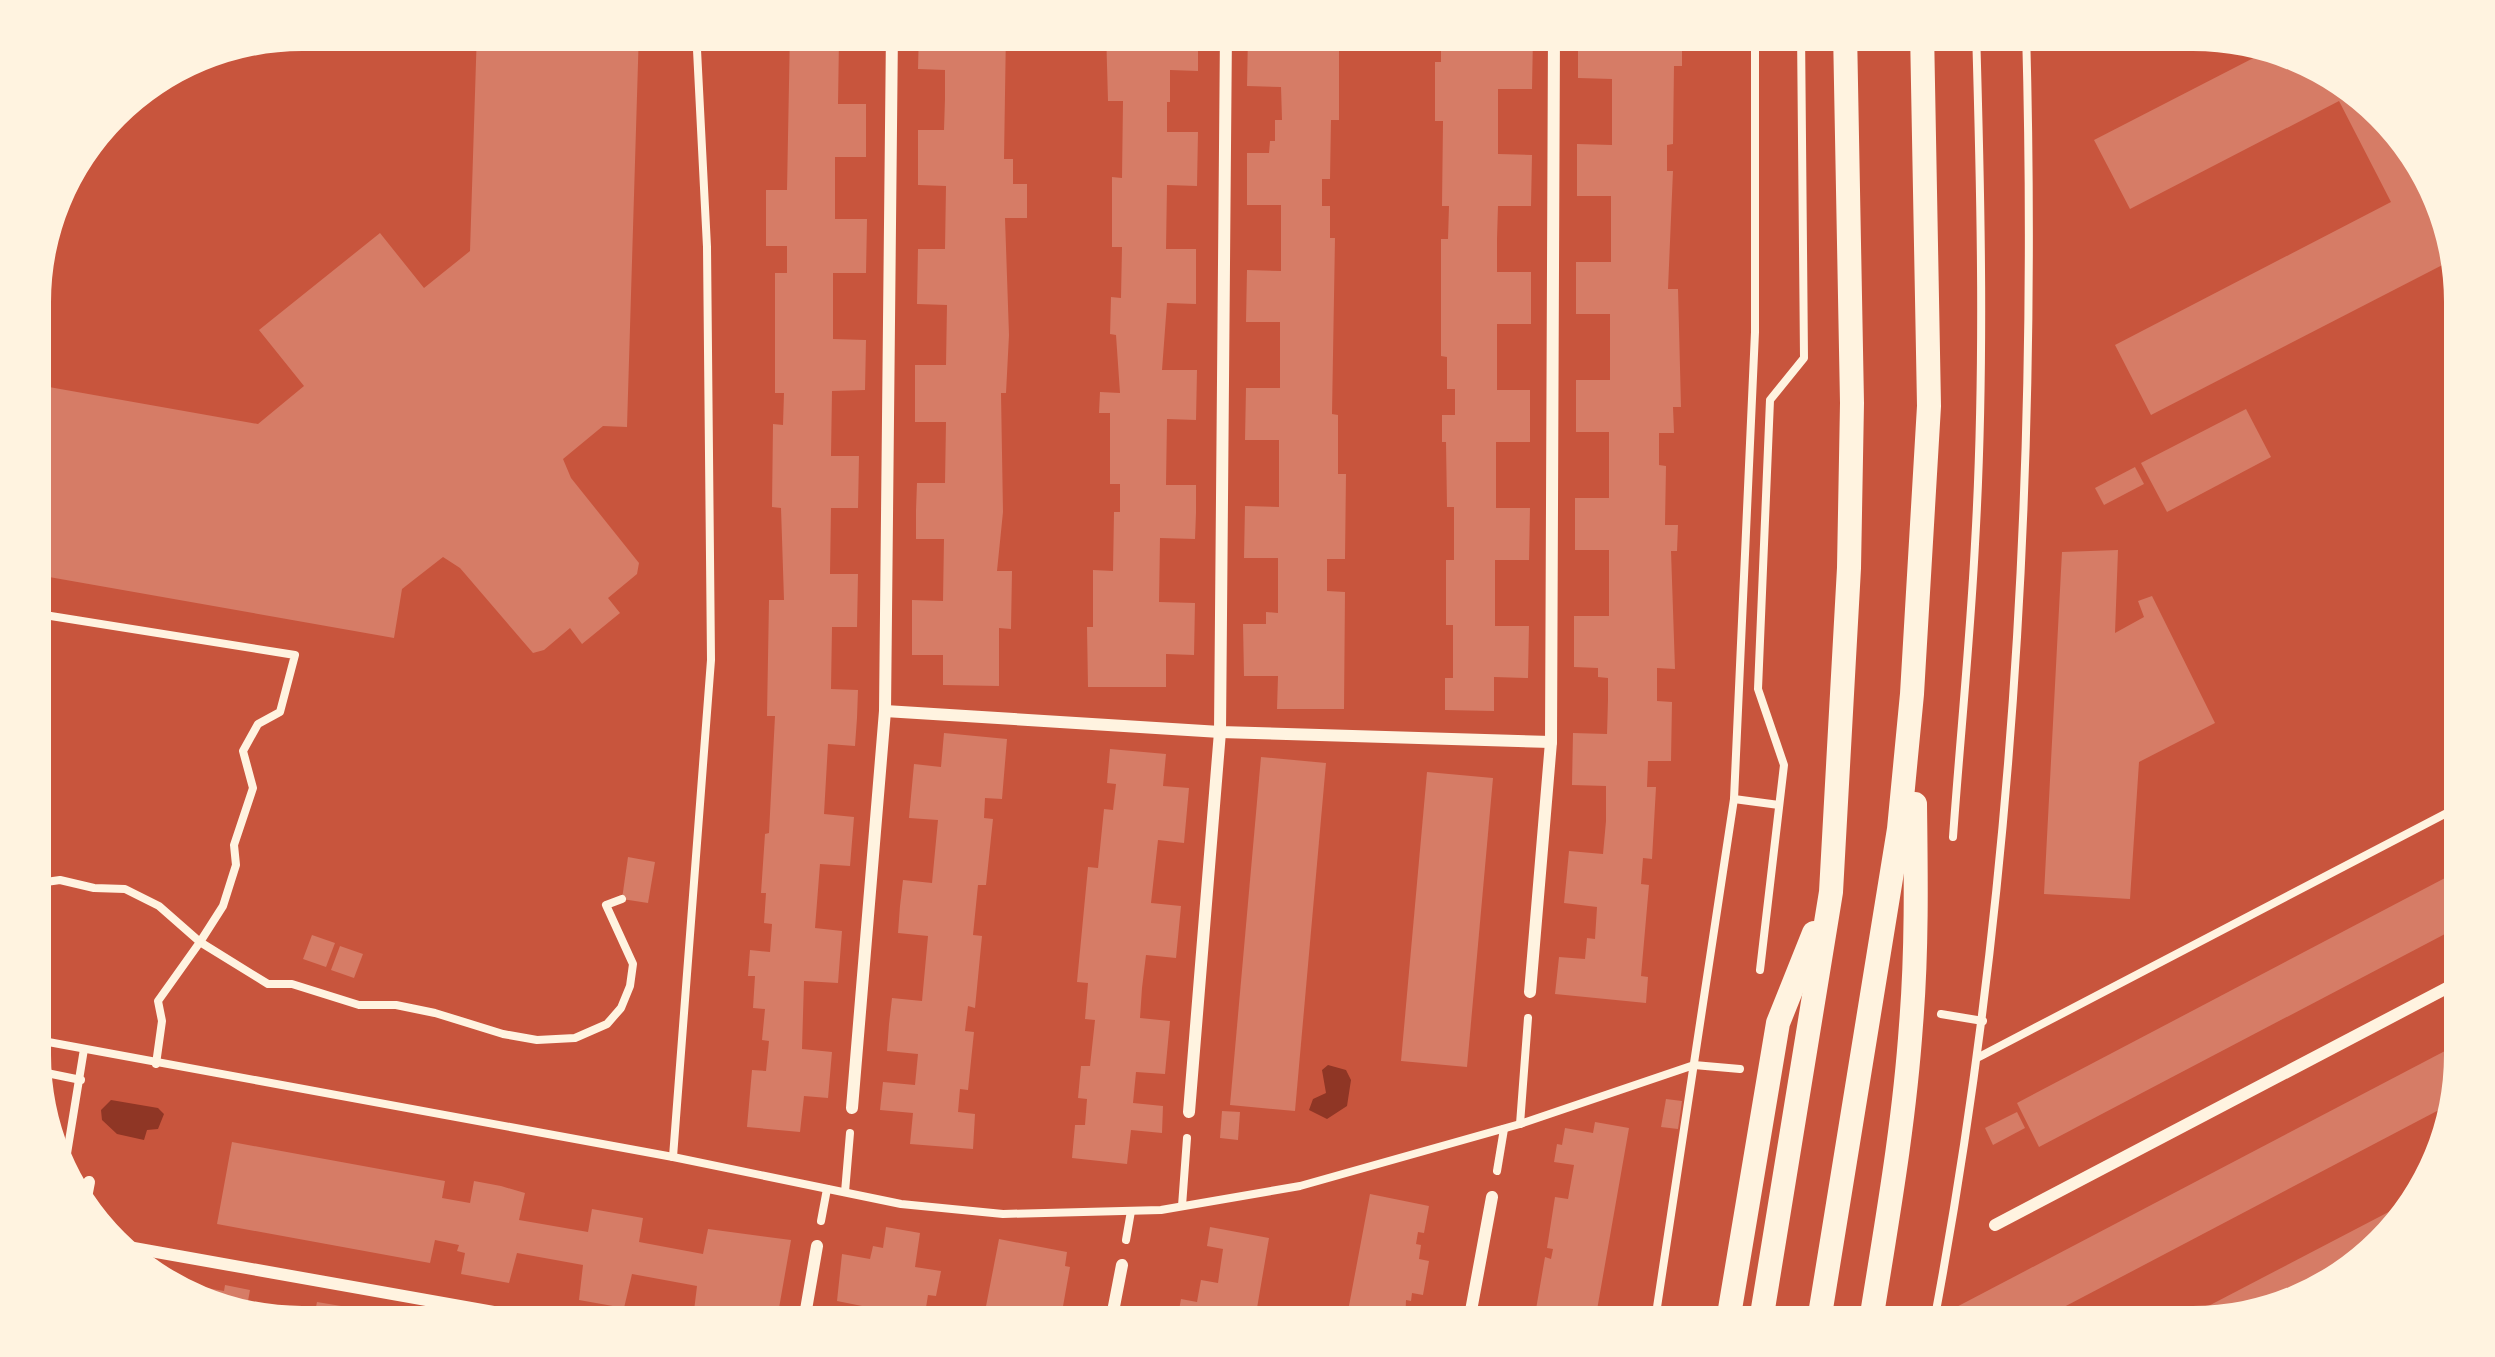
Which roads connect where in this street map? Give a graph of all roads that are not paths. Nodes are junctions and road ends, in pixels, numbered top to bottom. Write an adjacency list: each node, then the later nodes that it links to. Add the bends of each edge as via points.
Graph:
1 (892, 51): 7 (street)
2 (1226, 51): 8 (street)
3 (1554, 51): 9 (street)
4 (1845, 51): 10 (main road, via 1850,568)
5 (1922, 51): 6 (main road, via 1929,406)
6 (1912, 694): 25 (main road, via 1899,829); 26 (main road, via 1911,1024)
7 (885, 711): 8 (street); 13 (street)
8 (1220, 732): 9 (street); 14 (street)
9 (1551, 742): 12 (street)
10 (1831, 892): 23 (main road, via 1778,1023); 24 (main road)
11 (2444, 989): 18 (street)
12 (1530, 992)
13 (852, 1108)
14 (1189, 1112)
15 (89, 1182): 16 (street)
16 (88, 1186)
17 (1492, 1196): 22 (street)
18 (1995, 1225)
19 (818, 1246): 28 (street)
20 (145, 1250): 27 (street)
21 (1121, 1265): 29 (street)
22 (1472, 1305)
23 (1731, 1305)
24 (1764, 1305)
25 (1822, 1305)
26 (1873, 1305)
27 (459, 1306)
28 (806, 1306)
29 (1114, 1306)

